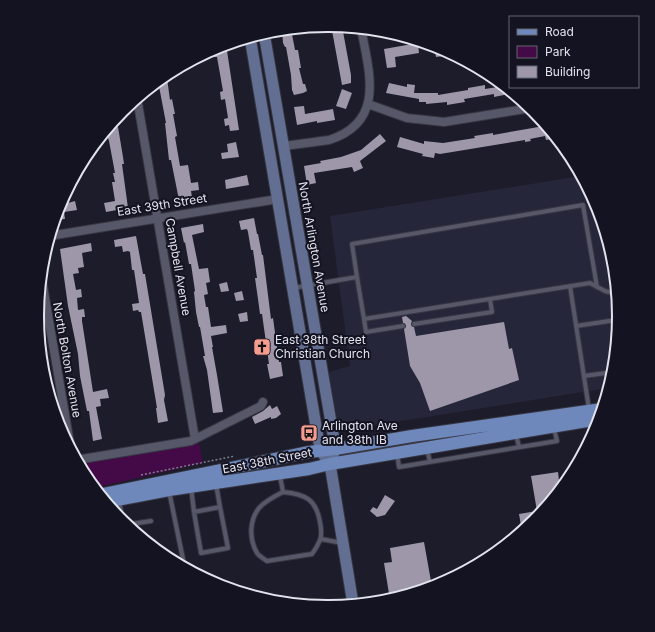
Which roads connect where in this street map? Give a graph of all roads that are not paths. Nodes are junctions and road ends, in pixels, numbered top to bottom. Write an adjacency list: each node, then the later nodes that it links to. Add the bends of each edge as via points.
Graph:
1 (362, 34): 5 (street, via 370,81)
2 (265, 39): 7 (main road, North Arlington Avenue)
3 (251, 43): 8 (main road, North Arlington Avenue)
4 (138, 104): 9 (street, Campbell Avenue)
5 (368, 104): 6 (street, via 407,118 444,122); 7 (street, via 360,120 343,134 329,140)
6 (522, 109)
7 (284, 146): 12 (main road, North Arlington Avenue)
8 (278, 199): 9 (street, East 39th Street); 15 (main road, North Arlington Avenue)
9 (157, 218): 10 (street, East 39th Street); 33 (street, Campbell Avenue)
10 (56, 235)
11 (357, 276): 12 (lane); 14 (lane, via 352,244 583,205); 19 (lane)
12 (308, 285): 15 (lane); 36 (main road, North Arlington Avenue)
13 (570, 286): 14 (lane, via 590,283); 18 (lane); 23 (lane)
14 (598, 287): 16 (lane)
15 (293, 288): 37 (main road, North Arlington Avenue)
16 (610, 292)
17 (44, 294): 31 (street, North Bolton Avenue)
18 (490, 299): 19 (lane); 21 (lane, via 492,312)
19 (364, 319): 22 (lane, via 366,332)
20 (612, 321): 23 (lane)
21 (414, 324)
22 (403, 326)
23 (576, 326): 25 (lane)
24 (606, 373): 25 (lane)
25 (584, 376): 27 (lane)
26 (263, 402): 33 (street, via 262,406)
27 (593, 416)
28 (591, 421): 36 (main road, East 38th Street, via 412,436)
29 (591, 421): 30 (main road, East 38th Street)
30 (554, 428): 32 (main road, East 38th Street); 34 (lane, via 557,441)
31 (68, 431)
32 (516, 434): 34 (lane); 35 (main road, East 38th Street)
33 (195, 439): 39 (street)
34 (519, 447): 40 (lane)
35 (427, 448): 38 (main road, East 38th Street); 40 (lane)
36 (335, 449): 37 (main road, East 38th Street); 41 (main road, North Arlington Avenue)
37 (321, 451): 41 (main road, North Arlington Avenue); 47 (main road, East 38th Street)
38 (397, 453): 40 (lane, via 399,467); 41 (main road, East 38th Street)
39 (83, 459)
40 (430, 462)
41 (330, 464): 42 (main road, East 38th Street); 56 (main road, North Arlington Avenue)
42 (279, 473): 43 (main road, East 38th Street); 46 (lane)
43 (216, 483): 44 (main road, East 38th Street); 50 (lane)
44 (191, 487): 45 (main road, East 38th Street); 52 (lane)
45 (169, 490): 48 (main road, East 38th Street); 57 (lane)
46 (283, 492): 55 (lane, via 304,496 314,503 319,512); 55 (lane, via 259,507 252,519 252,540 258,554 267,561 312,554)
47 (106, 494)
48 (118, 500): 49 (main road, East 38th Street); 51 (lane)
49 (112, 501)
50 (220, 507): 52 (lane); 52 (lane, via 228,548 201,552)
51 (120, 510)
52 (194, 512)
53 (151, 521): 54 (lane)
54 (133, 523)
55 (321, 539): 56 (lane)
56 (343, 543): 58 (main road, North Arlington Avenue)
57 (183, 561)
58 (352, 599)

